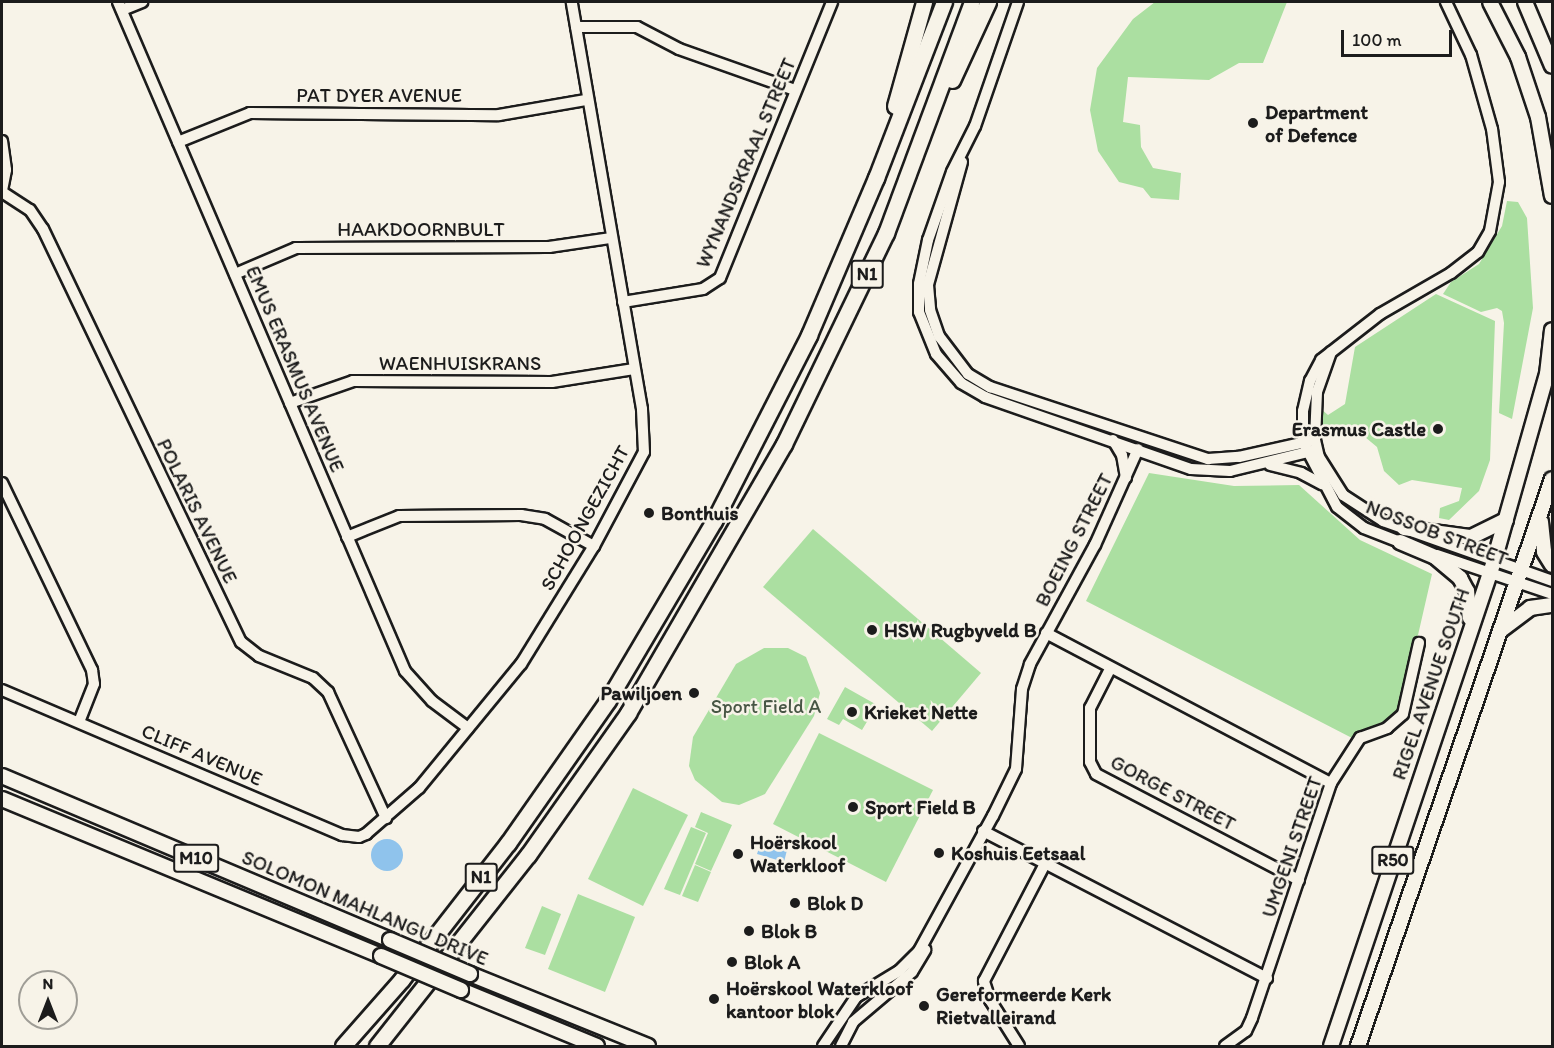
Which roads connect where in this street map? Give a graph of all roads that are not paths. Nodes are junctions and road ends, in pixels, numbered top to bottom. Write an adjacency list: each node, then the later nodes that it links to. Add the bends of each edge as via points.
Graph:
1 (142, 2): 12 (street)
2 (572, 2): 13 (street, SCHOONGEZICHT)
3 (831, 2): 15 (street, WYNANDSKRAAL STREET)
4 (924, 2): 21 (highway)
5 (944, 2): 21 (highway, N1)
6 (972, 2): 17 (highway, N1)
7 (988, 2): 17 (highway, via 962,62)
8 (1018, 2): 20 (street)
9 (1446, 2): 28 (street, NOSSOB STREET, via 1471,55 1492,129 1499,182 1490,231 1478,252 1451,273 1380,314)
10 (1490, 2): 23 (main road, via 1518,57 1538,117)
11 (1525, 2): 14 (main road)
12 (120, 6): 19 (street, EMUS ERASMUS AVENUE)
13 (576, 27): 15 (street, via 636,26 679,49); 16 (street, SCHOONGEZICHT)
14 (1552, 66)
15 (795, 90): 26 (street, WYNANDSKRAAL STREET, via 756,196 718,282 690,292)
16 (586, 100): 19 (street, PAT DYER AVENUE, via 499,115 250,113); 24 (street, SCHOONGEZICHT)
17 (932, 116): 73 (highway, N1, via 886,233 784,444 628,713 528,855)
18 (2, 141): 22 (street, POLARIS AVENUE, via 6,170)
19 (178, 142): 25 (street, EMUS ERASMUS AVENUE)
20 (963, 156): 31 (street, via 928,285 930,310 945,348 968,374 990,387); 32 (street, via 952,172 928,240 919,284 919,312 936,354 961,383 985,398)
21 (876, 178): 72 (highway, N1, via 808,335 714,521 608,699 508,843 402,979)
22 (2, 192): 65 (street, POLARIS AVENUE, via 30,210 43,230 241,642 260,656 313,678 328,692)
23 (1552, 196)
24 (611, 238): 25 (street, HAAKDOORNBULT, via 549,247 296,248); 26 (street, SCHOONGEZICHT)
25 (235, 274): 30 (street, EMUS ERASMUS AVENUE)
26 (623, 302): 29 (street, SCHOONGEZICHT)
27 (1552, 330): 44 (main road, RIGEL AVENUE SOUTH / R50, via 1546,374)
28 (1330, 352): 33 (street, via 1317,392); 33 (street, NOSSOB STREET, via 1310,381 1303,411)
29 (633, 369): 30 (street, WAENHUISKRANS, via 552,382 353,381); 47 (street, SCHOONGEZICHT, via 646,434 644,452)
30 (290, 403): 46 (street, EMUS ERASMUS AVENUE)
31 (1104, 424): 34 (street); 35 (street)
32 (1113, 440): 34 (street); 39 (street, via 1122,455)
33 (1310, 446): 35 (street, via 1220,459); 38 (street); 42 (street, NOSSOB STREET); 45 (street, NOSSOB STREET, via 1350,501)
34 (1138, 449): 35 (street); 36 (street); 37 (street, BOEING STREET)
35 (1179, 450)
36 (1162, 458): 37 (street); 38 (street, via 1213,472)
37 (1133, 462): 39 (street, BOEING STREET)
38 (1264, 464): 42 (street, via 1288,468)
39 (1126, 478): 56 (street, BOEING STREET, via 1095,546)
40 (1552, 479): 43 (main road, R50)
41 (2, 483): 60 (street, via 92,670 92,690)
42 (1323, 484): 45 (street, NOSSOB STREET, via 1350,519)
43 (1541, 517): 48 (main road, via 1544,552); 50 (main road, R50)
44 (1506, 520): 45 (main road, via 1471,537); 49 (main road, RIGEL AVENUE SOUTH / R50)
45 (1402, 535): 49 (street, NOSSOB STREET); 54 (main road, via 1460,578 1471,608)
46 (347, 537): 47 (street, via 399,516 521,515 545,519); 61 (street, EMUS ERASMUS AVENUE, via 410,678)
47 (594, 546): 61 (street, SCHOONGEZICHT, via 521,664)
48 (1552, 565)
49 (1492, 568): 50 (street, NOSSOB STREET); 54 (main road, RIGEL AVENUE SOUTH / R50)
50 (1519, 576): 51 (street, NOSSOB STREET); 52 (street, NOSSOB STREET); 55 (main road, R50)
51 (1552, 581)
52 (1552, 594)
53 (1552, 605): 55 (main road, via 1530,608)
54 (1469, 629): 70 (main road, RIGEL AVENUE SOUTH / R50)
55 (1499, 631): 71 (main road, R50)
56 (1046, 633): 58 (street); 66 (street, BOEING STREET, via 1022,689 1016,769)
57 (1419, 643): 63 (street, UMGENI STREET, via 1403,714 1387,728 1360,738)
58 (1110, 669): 63 (street); 68 (street, GORGE STREET, via 1090,708 1090,762 1096,774)
59 (2, 690): 60 (street, CLIFF AVENUE)
60 (79, 722): 65 (street, CLIFF AVENUE, via 342,835 359,837)
61 (468, 728): 65 (street, SCHOONGEZICHT, via 406,803)
62 (2, 776): 75 (main road, SOLOMON MAHLANGU DRIVE / M10, bridge)
63 (1331, 783): 68 (street, UMGENI STREET)
64 (2, 799): 74 (main road, SOLOMON MAHLANGU DRIVE / M10, bridge)
65 (386, 818)
66 (985, 832): 67 (street); 76 (street, BOEING STREET, via 919,951 899,971 856,997); 77 (street, BOEING STREET, via 921,959 854,1022)
67 (1045, 864): 69 (street); 78 (street, via 984,981 990,1000)
68 (1299, 880): 69 (street, UMGENI STREET)
69 (1267, 978): 79 (street, UMGENI STREET, via 1246,1031)
70 (1350, 991): 80 (main road); 81 (main road, RIGEL AVENUE SOUTH / R50)
71 (1359, 1045)
72 (343, 1047)
73 (377, 1047)
74 (597, 1047)
75 (648, 1047)
76 (823, 1047)
77 (841, 1047)
78 (1018, 1047)
79 (1225, 1047)
80 (1325, 1047)
81 (1331, 1047)

